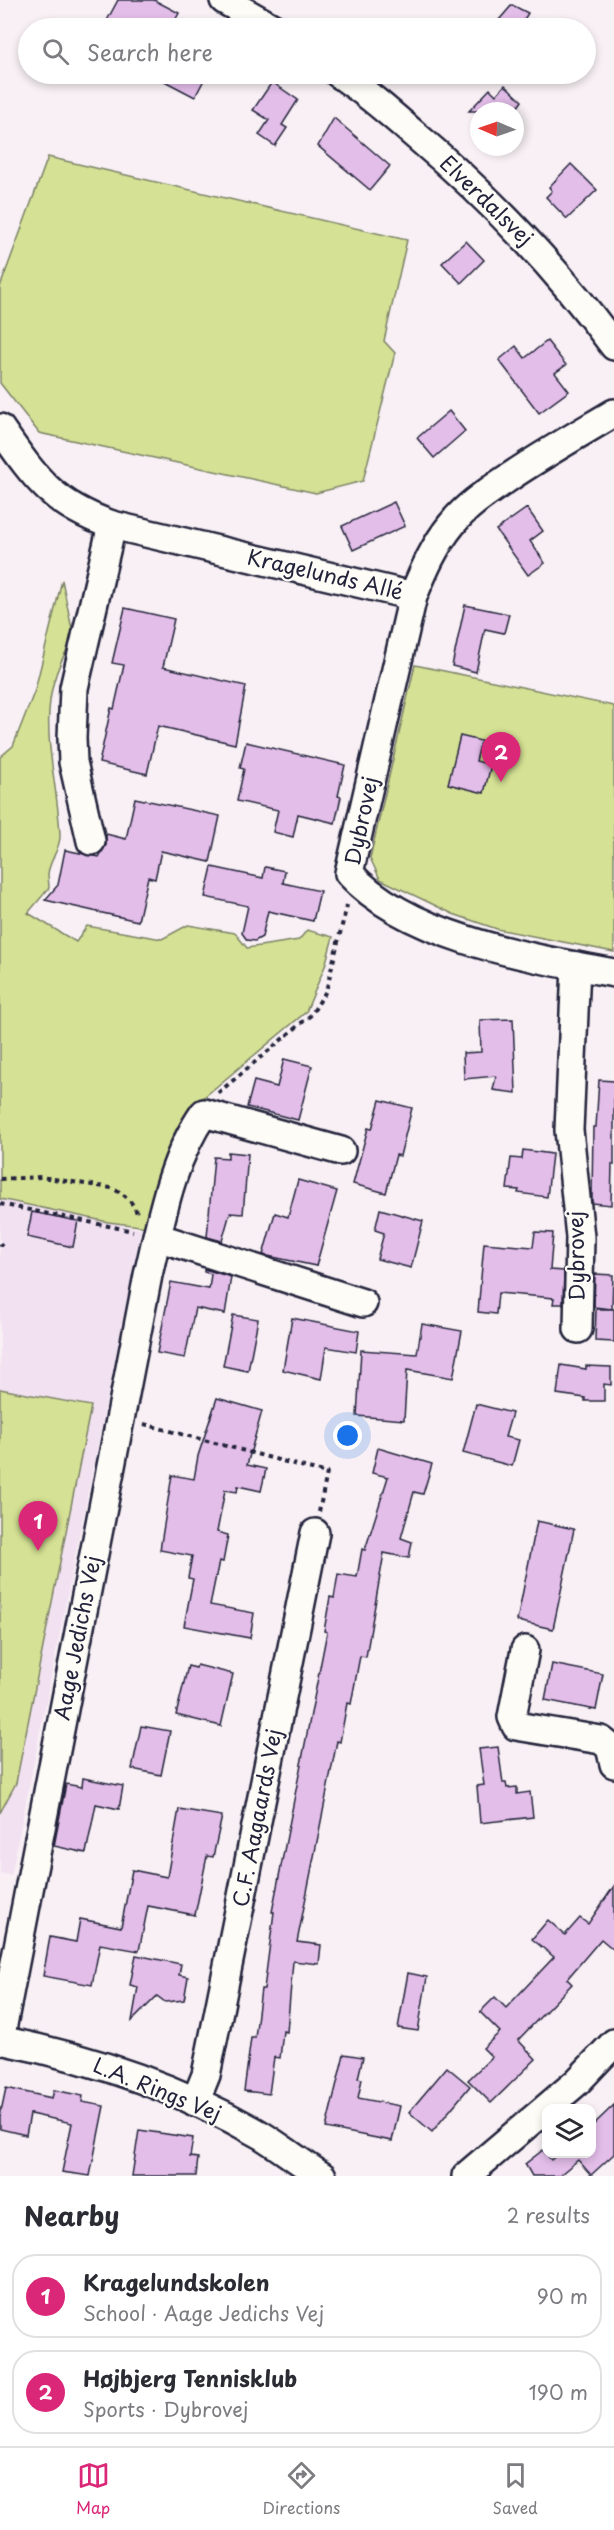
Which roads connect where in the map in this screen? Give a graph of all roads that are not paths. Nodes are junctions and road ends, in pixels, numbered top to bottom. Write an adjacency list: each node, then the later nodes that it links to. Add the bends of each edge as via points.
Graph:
1 (224, 0): 2 (street)
2 (256, 18)
3 (354, 84): 4 (street, Elverdalsvej, via 462,174 543,257)
4 (614, 346)
5 (614, 413): 8 (street, Kragelunds Allé, via 476,500 438,543)
6 (0, 428): 7 (street, Kragelunds Allé, via 35,478 60,501)
7 (112, 525): 8 (street, Kragelunds Allé); 9 (street, via 74,688 72,714 73,762)
8 (413, 596): 10 (street, Dybrovej, via 349,873 396,910 452,935)
9 (91, 841)
10 (576, 966): 11 (street, Dybrovej); 15 (street, Dybrovej, via 570,1130 580,1237)
11 (614, 973)
12 (341, 1151): 13 (street, Aage Jedichs Vej, via 204,1113 191,1131 177,1164)
13 (157, 1237): 14 (street); 19 (street, Aage Jedichs Vej)
14 (363, 1303)
15 (578, 1329)
16 (315, 1533): 21 (street, C.F. Aagaards Vej, via 206,2075)
17 (525, 1650): 18 (street, via 512,1718 516,1726 600,1740 610,1747)
18 (614, 1764)
19 (0, 2040): 21 (street, L.A. Rings Vej, via 99,2066)
20 (614, 2043): 23 (street, via 577,2082)
21 (195, 2102): 22 (street, L.A. Rings Vej, via 260,2135)
22 (311, 2172)
23 (466, 2176)

